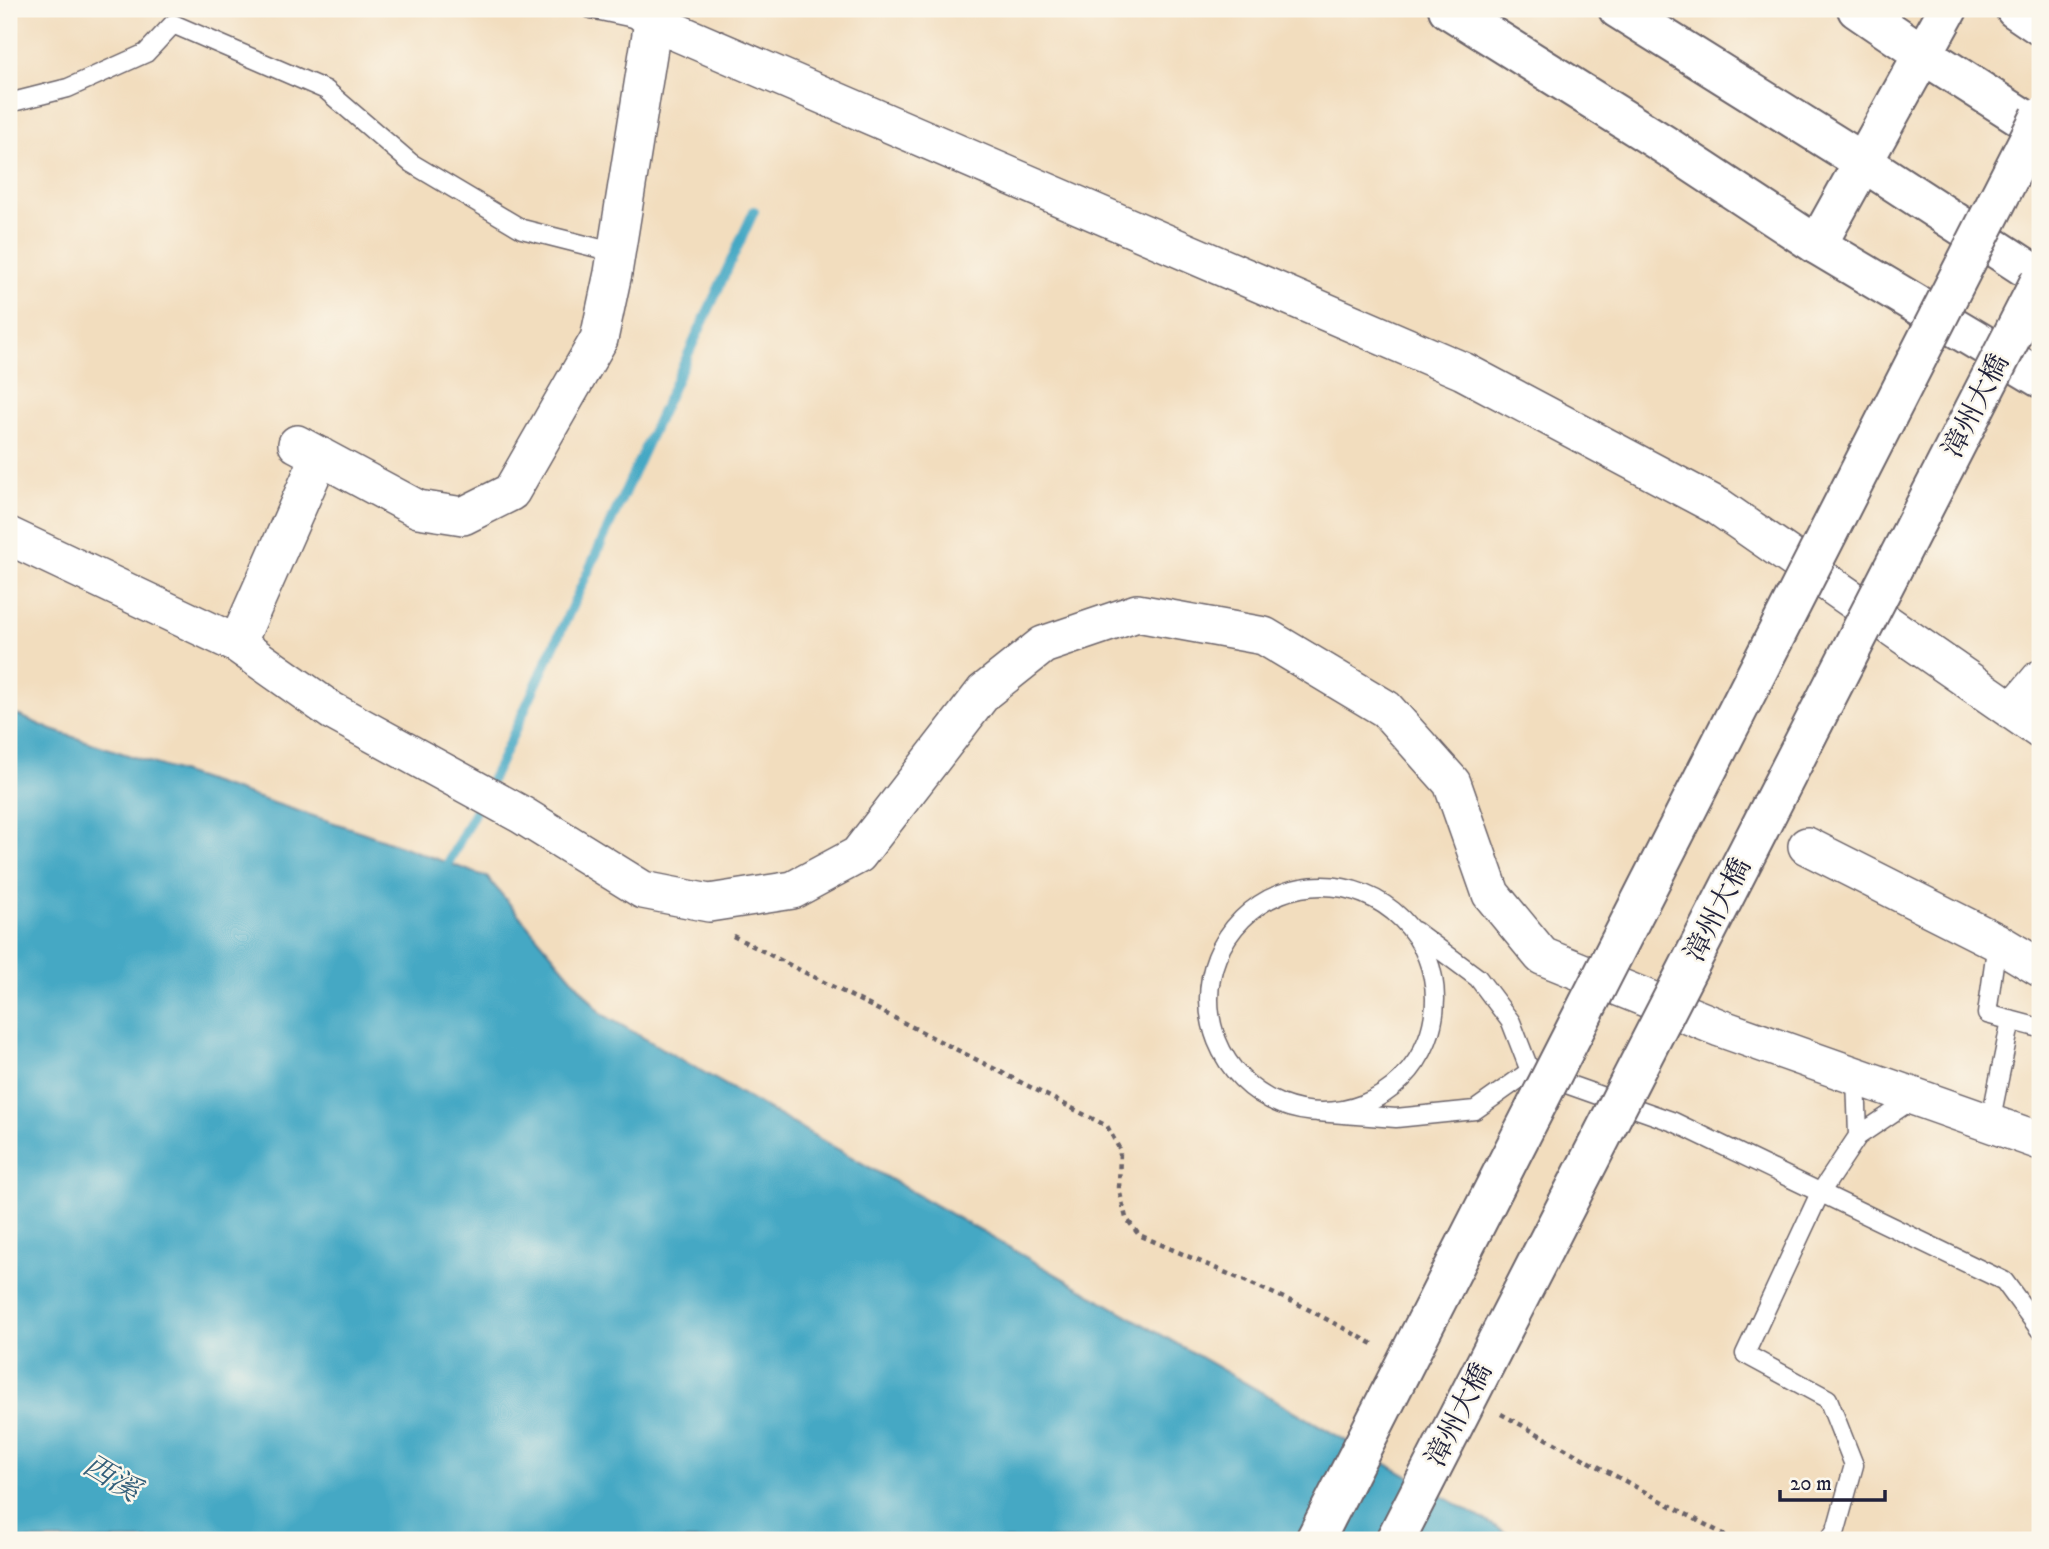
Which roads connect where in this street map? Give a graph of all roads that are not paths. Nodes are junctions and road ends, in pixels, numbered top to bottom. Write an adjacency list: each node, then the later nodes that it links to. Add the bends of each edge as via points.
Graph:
1 (591, 9): 7 (lane)
2 (1448, 9): 15 (main road)
3 (1618, 9): 14 (main road)
4 (1857, 9): 10 (main road)
5 (1948, 9): 10 (main road)
6 (2015, 9): 9 (main road)
7 (646, 15): 16 (street); 22 (street, via 1463,371 1719,508)
8 (177, 16): 11 (lane, via 146,53 68,88); 16 (lane, via 326,90 411,163 522,229)
9 (2040, 26)
10 (1923, 54): 13 (main road); 14 (main road)
11 (9, 103)
12 (2040, 117): 39 (main road, bridge)
13 (2040, 129)
14 (1863, 162): 15 (main road); 17 (main road)
15 (1817, 245): 18 (main road)
16 (617, 253): 20 (street, via 599,339 511,492 463,516 418,509 308,450)
17 (2040, 279): 40 (main road, 漳州大橋, bridge)
18 (2040, 378)
19 (9, 536): 20 (street)
20 (237, 644): 30 (street, via 332,711 522,815 643,890 709,903 793,890 858,855 984,692 1043,645 1137,613 1264,636 1386,709 1452,783 1491,894 1542,956 1720,1028)
21 (2040, 679): 22 (street)
22 (2027, 720)
23 (1807, 846): 25 (street)
24 (1411, 927): 29 (lane, via 1478,978 1511,1022); 32 (lane, via 1429,960 1436,996 1431,1032 1414,1066 1387,1092 1354,1108); 32 (lane, via 1383,903 1348,888 1310,886 1274,896 1243,918 1220,948 1209,984 1210,1021 1223,1056 1248,1086 1280,1104)
25 (1997, 942): 26 (street); 27 (lane, via 1987,1014)
26 (2040, 968)
27 (2011, 1020): 28 (lane); 33 (lane)
28 (2040, 1028)
29 (1530, 1071): 32 (lane, via 1475,1110 1396,1118); 36 (lane, via 1674,1122)
30 (1856, 1076): 31 (street); 34 (lane)
31 (1916, 1097): 33 (street); 34 (lane)
32 (1317, 1112)
33 (1990, 1123): 35 (street)
34 (1858, 1136): 36 (lane)
35 (2040, 1141)
36 (1820, 1193): 37 (lane, via 2004,1281); 38 (lane, via 1745,1354 1828,1399 1854,1465)
37 (2040, 1330)
38 (1832, 1535): 41 (lane)
39 (1315, 1540)
40 (1395, 1540)
41 (1852, 1540)

